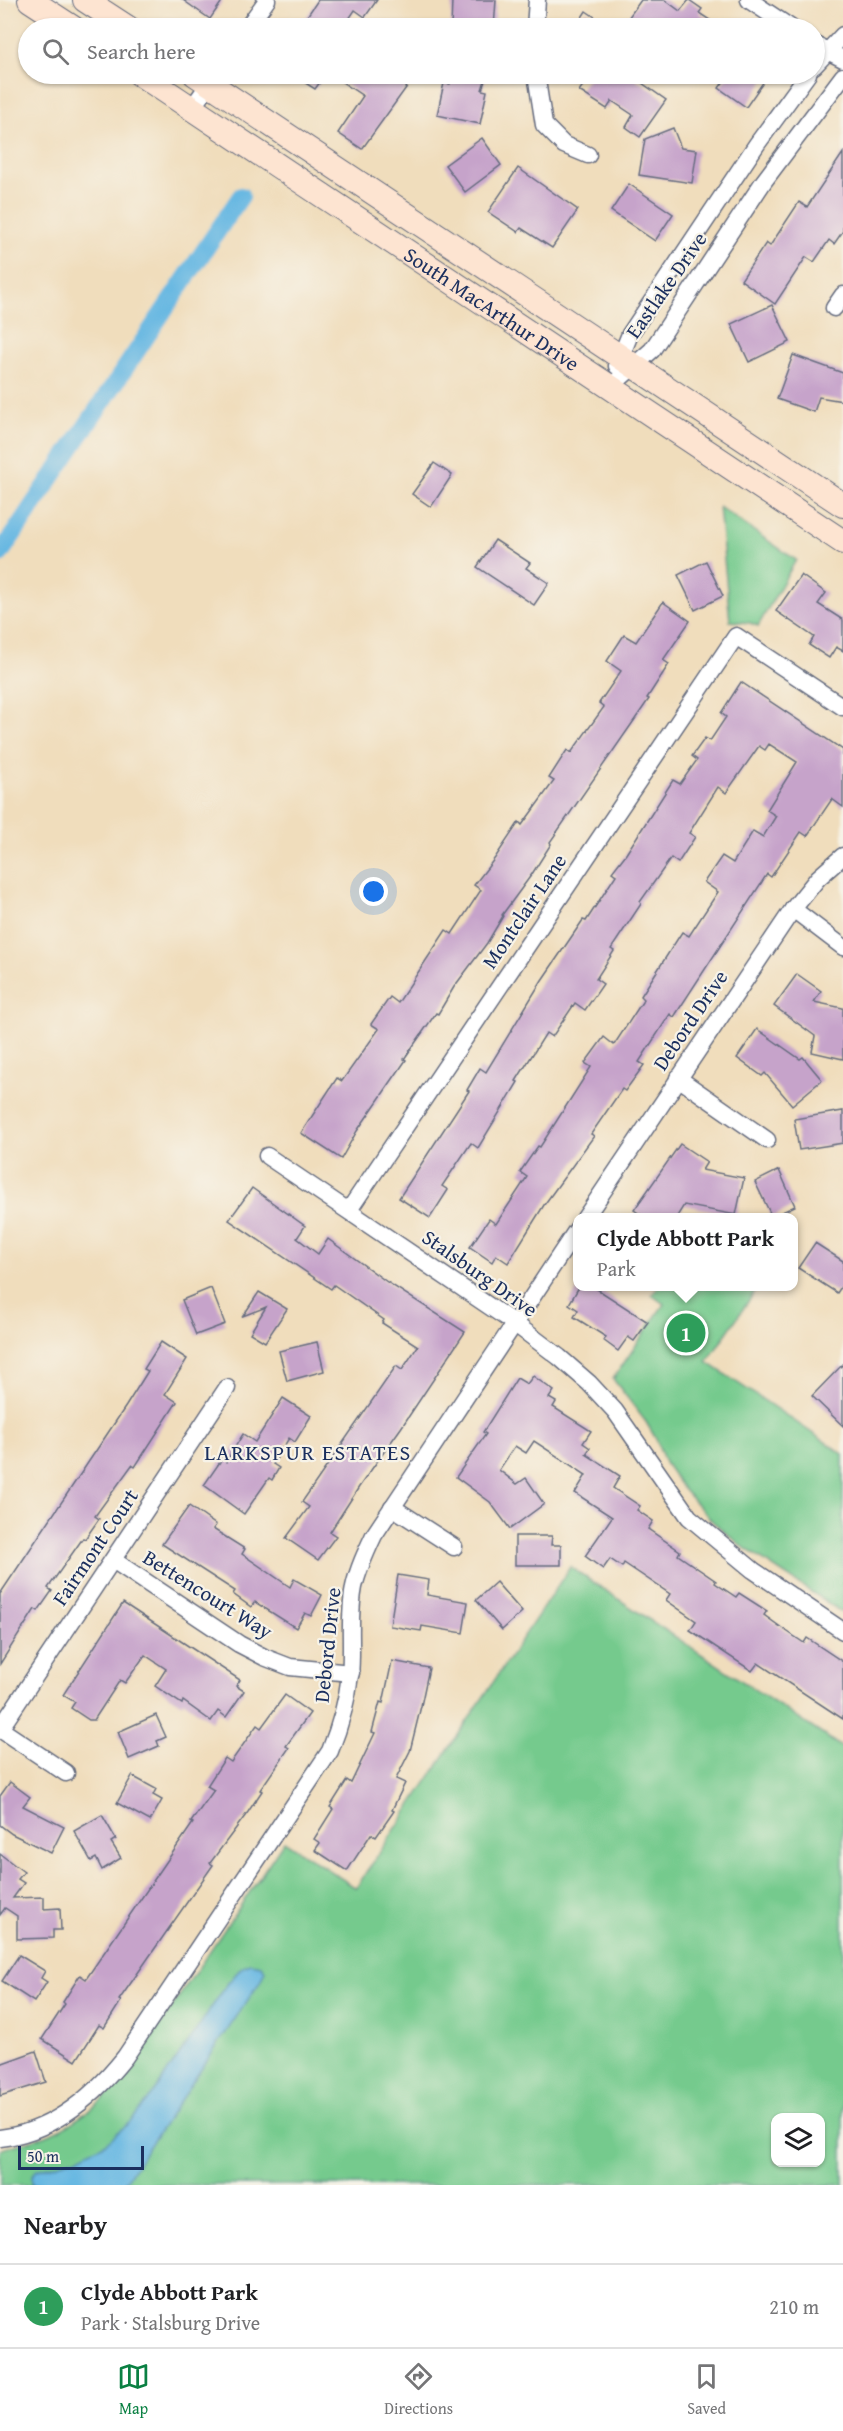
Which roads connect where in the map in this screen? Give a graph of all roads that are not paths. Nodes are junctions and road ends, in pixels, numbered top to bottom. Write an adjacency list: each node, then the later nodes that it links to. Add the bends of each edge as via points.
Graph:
1 (30, 0): 6 (main road)
2 (85, 0): 7 (main road)
3 (267, 0): 8 (street)
4 (537, 0): 9 (street)
5 (749, 0): 10 (street)
6 (58, 18)
7 (113, 18)
8 (254, 18)
9 (536, 18)
10 (776, 18)
11 (843, 35): 12 (street)
12 (825, 45)
13 (825, 50): 14 (street)
14 (843, 59)
15 (843, 76): 23 (street, Eastlake Drive, via 764,181 652,350)
16 (155, 84): 21 (main road, South MacArthur Drive)
17 (204, 84): 21 (street)
18 (217, 84): 23 (main road, South MacArthur Drive)
19 (538, 84): 22 (street, via 544,125 564,145)
20 (801, 84): 23 (street, Eastlake Drive, via 630,334)
21 (192, 108): 24 (main road, South MacArthur Drive)
22 (588, 155)
23 (627, 361): 24 (street, Eastlake Drive); 25 (main road, South MacArthur Drive)
24 (610, 387): 26 (main road, South MacArthur Drive)
25 (843, 505)
26 (843, 542)
27 (843, 707): 34 (street, Montclair Lane, via 736,636)
28 (843, 856): 29 (street, Debord Drive, via 818,878)
29 (793, 909): 30 (street); 31 (street, Debord Drive)
30 (843, 947)
31 (678, 1078): 32 (street); 35 (street, Debord Drive)
32 (767, 1140)
33 (267, 1156): 34 (street, Stalsburg Drive)
34 (349, 1210): 37 (street, Stalsburg Drive)
35 (588, 1213)
36 (573, 1235): 37 (street, Debord Drive)
37 (514, 1323): 39 (street, Debord Drive); 42 (street, Stalsburg Drive, via 589,1383 615,1410 689,1517 753,1570)
38 (227, 1388): 41 (street, Fairmont Court)
39 (392, 1506): 40 (street); 43 (street, Debord Drive, via 370,1542 354,1586)
40 (454, 1547)
41 (113, 1560): 43 (street, Bettencourt Way, via 264,1657 290,1667); 44 (street, Fairmont Court)
42 (843, 1630)
43 (351, 1673): 46 (street, Debord Drive, via 342,1719 330,1751 125,2057 104,2083 65,2114 32,2130)
44 (0, 1729): 45 (street)
45 (66, 1773)
46 (0, 2138)

